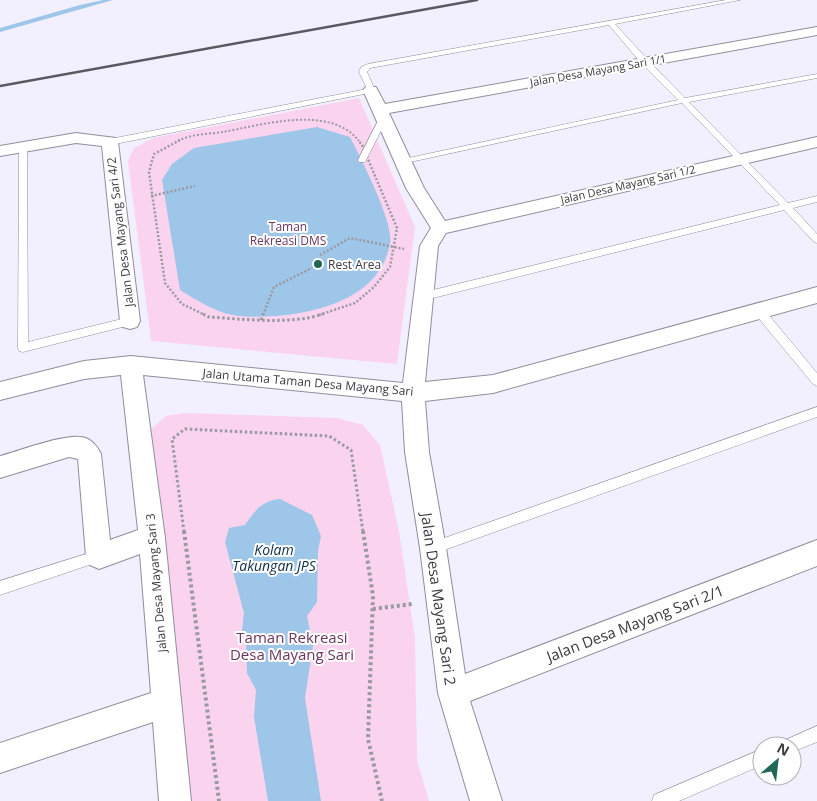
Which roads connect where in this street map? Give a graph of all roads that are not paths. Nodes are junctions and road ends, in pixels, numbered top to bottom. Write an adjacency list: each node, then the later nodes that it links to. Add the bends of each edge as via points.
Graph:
1 (737, 0): 2 (lane)
2 (611, 23): 4 (lane); 6 (lane, via 368,66 363,72)
3 (817, 31): 4 (street, Jalan Desa Mayang Sari 1/1)
4 (644, 61): 7 (lane); 8 (street, Jalan Desa Mayang Sari 1/1)
5 (817, 76): 7 (lane)
6 (371, 90): 8 (street); 9 (lane)
7 (682, 101): 14 (lane); 15 (lane)
8 (381, 114): 13 (lane); 15 (street)
9 (110, 142): 11 (street, via 76,138); 23 (street, Jalan Desa Mayang Sari 4/2)
10 (817, 142): 14 (street, Jalan Desa Mayang Sari 1/2)
11 (23, 147): 12 (street); 23 (lane, via 23,348)
12 (0, 151)
13 (364, 156)
14 (741, 158): 17 (lane); 18 (street, Jalan Desa Mayang Sari 1/2)
15 (404, 162): 18 (street, via 415,188)
16 (817, 199): 17 (lane)
17 (784, 206): 19 (lane); 21 (lane)
18 (440, 228): 21 (street, Jalan Desa Mayang Sari 2, via 429,246)
19 (817, 240)
20 (817, 295): 22 (street, Jalan Utama Taman Desa Mayang Sari)
21 (425, 296): 27 (street, Jalan Desa Mayang Sari 2)
22 (759, 311): 25 (lane); 27 (street, Jalan Utama Taman Desa Mayang Sari, via 493,384)
23 (130, 321)
24 (131, 365): 26 (street, Jalan Utama Taman Desa Mayang Sari, via 84,370); 27 (street, Jalan Utama Taman Desa Mayang Sari); 30 (street, Jalan Desa Mayang Sari 3)
25 (817, 381)
26 (0, 391)
27 (413, 393): 31 (street, Jalan Desa Mayang Sari 2, via 417,452)
28 (817, 412): 31 (lane)
29 (0, 467): 33 (street, via 69,447 85,450 89,454)
30 (152, 538): 33 (street); 36 (street, Jalan Desa Mayang Sari 3)
31 (433, 548): 35 (street, Jalan Desa Mayang Sari 2)
32 (817, 553): 35 (street, Jalan Desa Mayang Sari 2/1)
33 (99, 556): 34 (lane)
34 (0, 588)
35 (453, 693): 42 (street, Jalan Desa Mayang Sari 2)
36 (167, 703): 39 (street); 41 (street, Jalan Desa Mayang Sari 3)
37 (817, 734): 38 (lane)
38 (802, 740)
39 (0, 758)
40 (752, 761): 43 (lane)
41 (175, 801)
42 (486, 801)
43 (660, 801)

